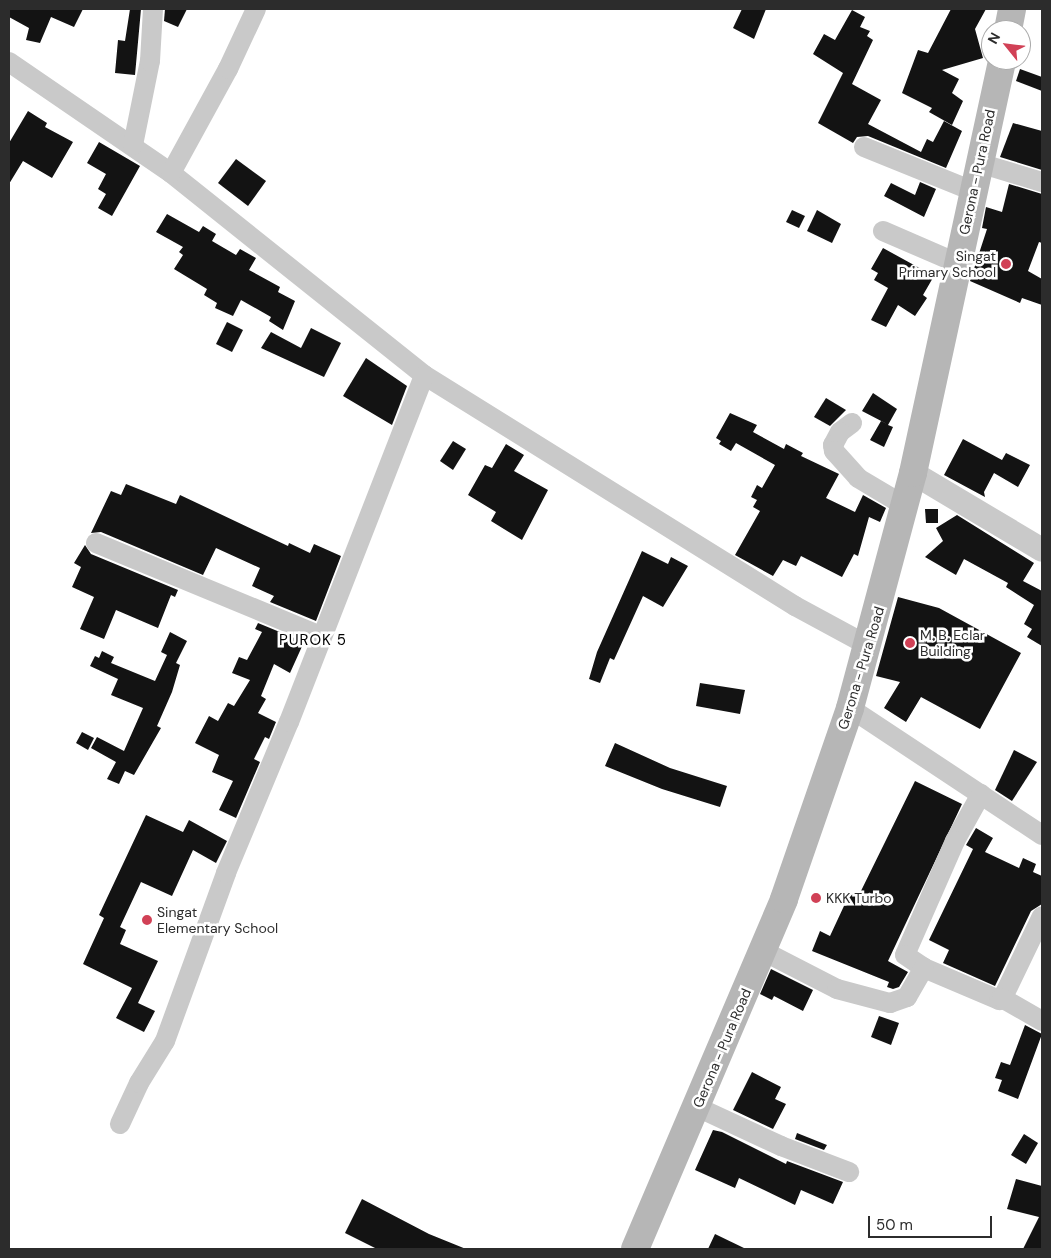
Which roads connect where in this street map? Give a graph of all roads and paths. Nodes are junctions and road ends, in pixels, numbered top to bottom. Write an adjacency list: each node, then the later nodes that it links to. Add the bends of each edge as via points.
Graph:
1 (153, 9): 5 (street, via 150,61)
2 (256, 9): 8 (street)
3 (9, 62): 5 (street)
4 (1000, 70): 7 (main road, Gerona - Pura Road)
5 (133, 145): 8 (street)
6 (864, 147): 10 (street)
7 (979, 163): 9 (street); 10 (main road, Gerona - Pura Road)
8 (171, 173): 13 (street)
9 (1042, 182)
10 (973, 191): 12 (main road, Gerona - Pura Road)
11 (883, 231): 12 (street)
12 (957, 263): 15 (main road, Gerona - Pura Road)
13 (424, 376): 19 (street); 20 (street, via 787,601)
14 (852, 424): 16 (street, via 840,432 834,451 858,478)
15 (913, 473): 16 (main road, Gerona - Pura Road); 18 (street)
16 (905, 506): 20 (main road, Gerona - Pura Road)
17 (96, 544): 19 (street)
18 (1042, 550)
19 (321, 636): 30 (street, via 226,873 165,1041)
20 (869, 646): 21 (main road, Gerona - Pura Road)
21 (850, 708): 22 (street); 25 (main road, Gerona - Pura Road)
22 (981, 794): 23 (street); 26 (street, via 906,950 907,959)
23 (1042, 834)
24 (1042, 916): 27 (street)
25 (763, 951): 26 (street, via 837,989 890,1004 907,998); 29 (main road, Gerona - Pura Road)
26 (924, 968): 27 (street, via 993,1000)
27 (1002, 998): 28 (street)
28 (1042, 1021)
29 (697, 1107): 31 (street, via 781,1146); 32 (main road, Gerona - Pura Road)
30 (120, 1124)
31 (849, 1172)
32 (635, 1249)

